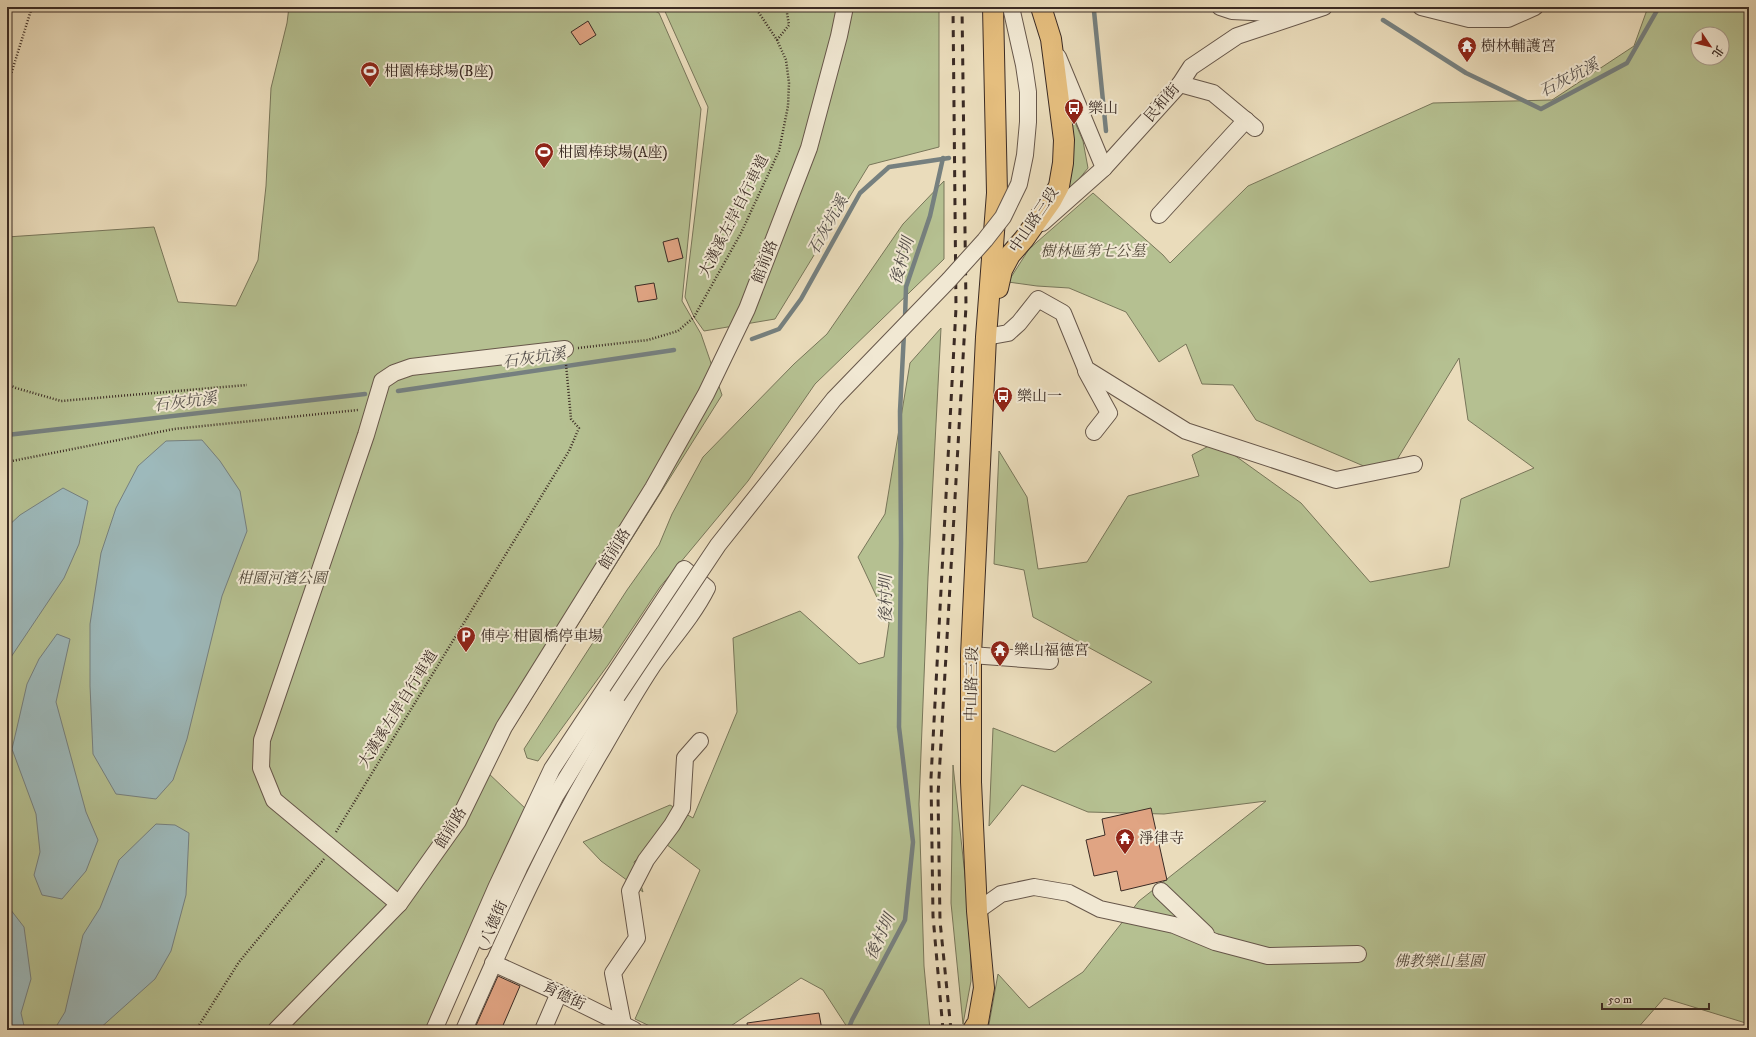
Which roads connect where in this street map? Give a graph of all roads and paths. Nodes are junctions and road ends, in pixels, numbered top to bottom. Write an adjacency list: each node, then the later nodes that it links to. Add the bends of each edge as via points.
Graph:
1 (32, 7): 16 (path)
2 (755, 7): 14 (path, 大漢溪左岸自行車道)
3 (786, 7): 14 (path, via 789,25)
4 (845, 7): 35 (street, 館前路, via 809,148 747,309 706,394 653,488 504,727 458,821)
5 (993, 7): 20 (main road, 中山路三段, via 997,193)
6 (1011, 7): 32 (street, 八德街, bridge, via 1028,92 1028,122 1019,184 1003,217 949,280 834,399 718,545 617,696)
7 (1041, 7): 13 (main road, 中山路三段)
8 (1220, 7): 12 (street, via 1232,11)
9 (1324, 7): 12 (street, 民和街)
10 (1421, 7): 11 (street, via 1469,19 1508,19)
11 (1535, 7)
12 (1297, 15): 15 (street, 民和街, via 1237,36 1191,67)
13 (1051, 39): 17 (street); 19 (main road, 中山路三段, via 1064,140 1063,163 1059,186)
14 (777, 40): 21 (path, 大漢溪左岸自行車道, via 786,60 789,83 788,106 779,151 741,234 694,317 678,331 648,340)
15 (1180, 84): 17 (street, 民和街); 18 (street, via 1213,93 1250,124)
16 (7, 86)
17 (1104, 168): 19 (street, 民和街)
18 (1159, 215)
19 (1024, 239): 20 (main road, 中山路三段, via 1010,255 1002,270)
20 (986, 336): 22 (street, via 1008,333 1038,299 1063,313); 29 (main road, 中山路三段)
21 (566, 355): 25 (street, via 411,367 382,381); 33 (path, 大漢溪左岸自行車道, via 571,419 579,428 569,451 334,835)
22 (1086, 369): 26 (street, via 1109,413); 28 (street, via 1186,431 1336,480)
23 (7, 384): 24 (path, via 61,401)
24 (247, 385)
25 (374, 408): 27 (path, via 174,429); 33 (street, via 262,740 261,768 274,800)
26 (1094, 432)
27 (7, 462)
28 (1414, 464)
29 (971, 655): 30 (street); 36 (main road, 中山路三段, via 970,782)
30 (1050, 661)
31 (700, 741): 42 (street, via 685,758 682,808 646,860 630,891 637,938 613,973)
32 (546, 815): 46 (street, 八德街, via 518,868); 47 (street, 八德街)
33 (332, 850): 35 (street); 43 (path, 大漢溪左岸自行車道, via 239,962)
34 (1161, 891): 37 (street)
35 (399, 904): 44 (street, 館前路)
36 (977, 911): 37 (street, via 1001,894 1034,887 1069,893 1100,909 1174,925); 41 (main road, 中山路三段, via 984,988)
37 (1215, 942): 38 (street, via 1268,956)
38 (1358, 954)
39 (493, 963): 40 (street, 育德街); 45 (street, via 556,831 602,749 653,667 700,601 706,588 684,569 552,769 496,888); 48 (street)
40 (559, 992): 42 (street, 育德街); 49 (street)
41 (977, 1027)
42 (626, 1028)
43 (196, 1030)
44 (276, 1030)
45 (434, 1030)
46 (445, 1030)
47 (456, 1030)
48 (464, 1030)
49 (543, 1030)

